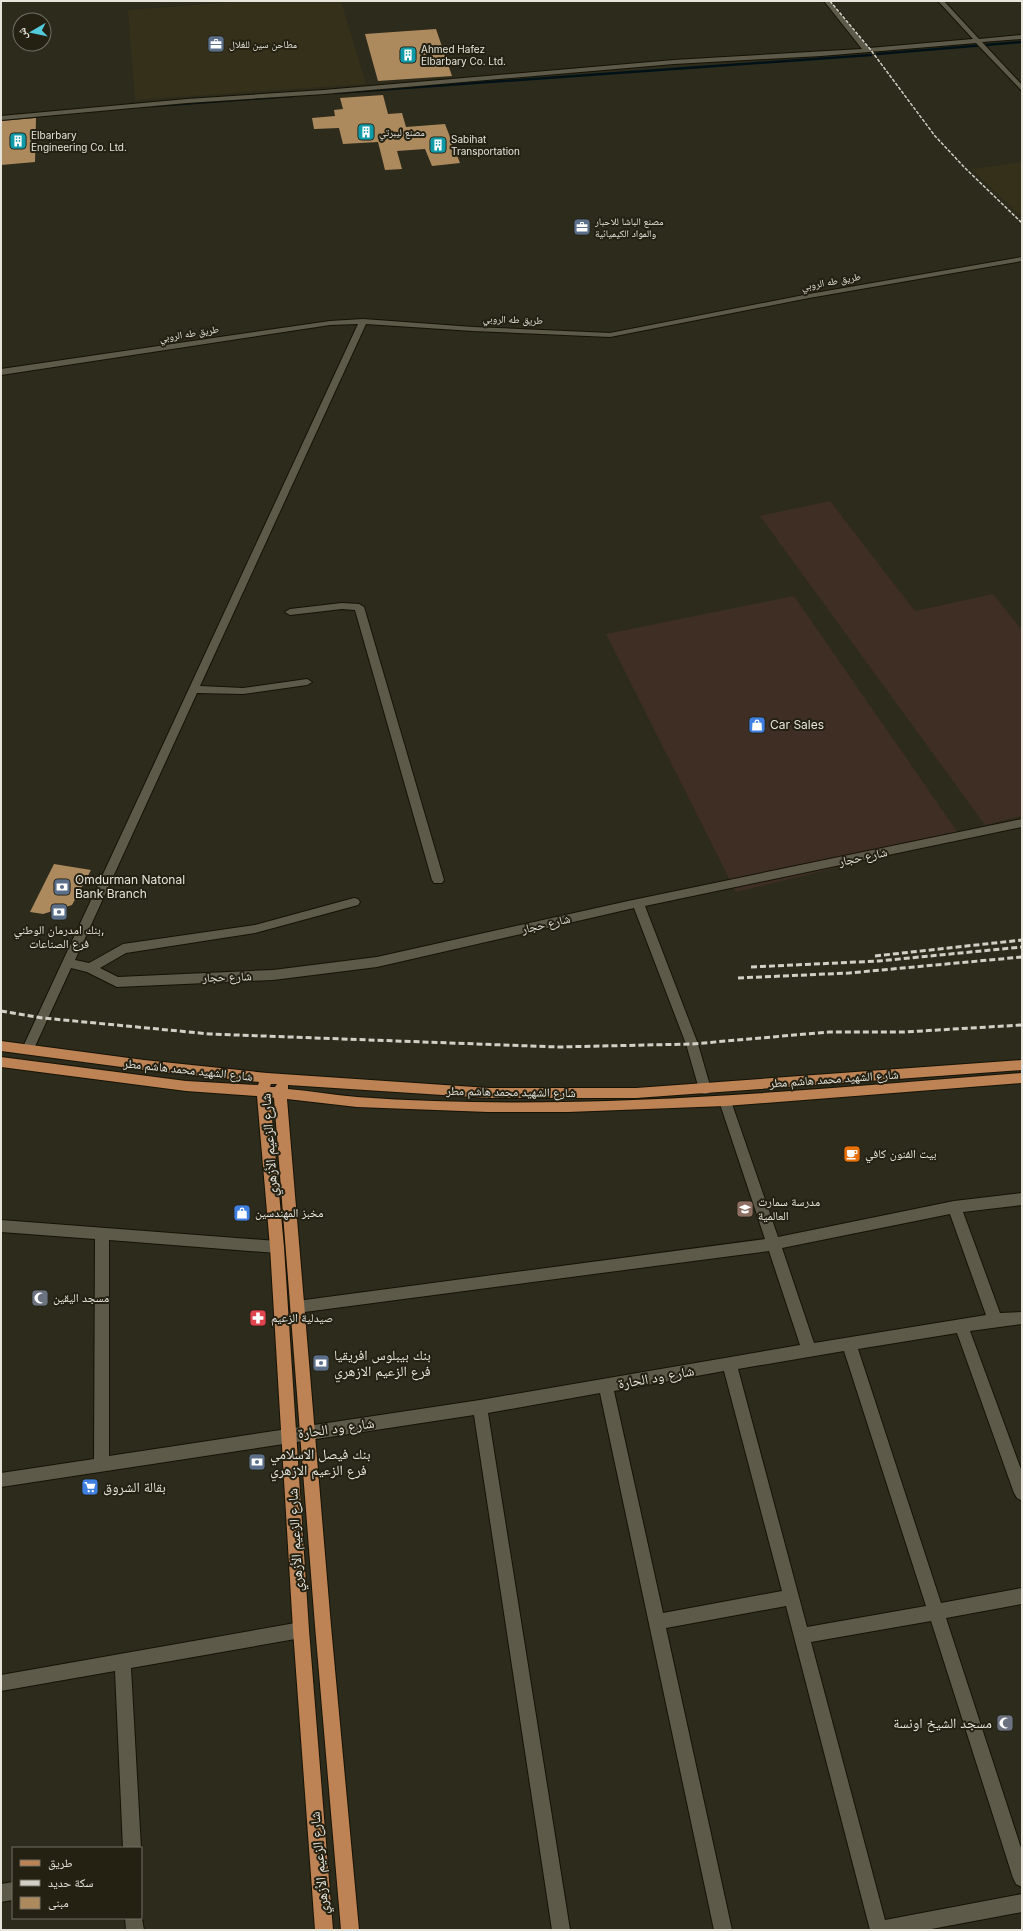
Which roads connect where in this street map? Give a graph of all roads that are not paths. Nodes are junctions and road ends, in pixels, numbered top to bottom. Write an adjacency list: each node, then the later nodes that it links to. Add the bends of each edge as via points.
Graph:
1 (827, 1): 5 (street)
2 (941, 1): 4 (street)
3 (1022, 37): 4 (street)
4 (981, 44): 5 (street); 6 (street)
5 (866, 50): 7 (street, via 674,62)
6 (1022, 89)
7 (1, 118)
8 (1022, 259): 9 (street, طريق طه الروبي, via 610,334)
9 (364, 322): 10 (street, طريق طه الروبي, via 330,323); 13 (street)
10 (1, 372)
11 (290, 612): 15 (street, via 342,606 359,607)
12 (307, 682): 13 (street, via 243,691)
13 (194, 689): 18 (street)
14 (1022, 822): 17 (street, شارع حجار)
15 (438, 880)
16 (354, 902): 19 (street, via 256,929 123,949)
17 (638, 903): 19 (street, شارع حجار, via 384,961 273,975 117,982); 27 (street, via 692,1044)
18 (68, 964): 19 (street, شارع حجار); 21 (street)
19 (90, 968)
20 (1, 1046): 21 (main road, شارع الشهيد محمد هاشم مطر)
21 (28, 1049): 25 (main road, شارع الشهيد محمد هاشم مطر)
22 (1, 1062): 25 (main road, شارع الشهيد محمد هاشم مطر, via 186,1086)
23 (1022, 1065): 27 (main road, شارع الشهيد محمد هاشم مطر)
24 (1022, 1078): 28 (main road, شارع الشهيد محمد هاشم مطر)
25 (265, 1085): 26 (main road, شارع الشهيد محمد هاشم مطر); 34 (main road, شارع الزعيم الأزهري)
26 (282, 1086): 27 (main road, شارع الشهيد محمد هاشم مطر, via 489,1093 636,1093); 28 (main road, شارع الشهيد محمد هاشم مطر, via 357,1102 488,1107 568,1108); 35 (main road, شارع الزعيم الأزهري)
27 (705, 1089)
28 (725, 1101): 33 (street)
29 (1022, 1199): 30 (street)
30 (954, 1207): 33 (street); 37 (street)
31 (1, 1226): 32 (street)
32 (102, 1233): 34 (street); 46 (street)
33 (773, 1244): 35 (street); 40 (street)
34 (277, 1247): 45 (main road, شارع الزعيم الأزهري)
35 (297, 1307): 44 (main road, شارع الزعيم الأزهري)
36 (1022, 1318): 37 (street, شارع ود الحارة)
37 (995, 1320): 38 (street, شارع ود الحارة)
38 (961, 1326): 39 (street, شارع ود الحارة); 48 (street)
39 (849, 1344): 40 (street, شارع ود الحارة); 51 (street)
40 (809, 1350): 41 (street, شارع ود الحارة)
41 (730, 1364): 42 (street, شارع ود الحارة); 50 (street)
42 (606, 1386): 43 (street, شارع ود الحارة); 52 (street)
43 (480, 1407): 44 (street, شارع ود الحارة); 66 (street)
44 (307, 1432): 45 (street, شارع ود الحارة); 65 (main road, شارع الزعيم الأزهري)
45 (289, 1435): 46 (street, شارع ود الحارة); 53 (main road, شارع الزعيم الأزهري)
46 (101, 1464): 47 (street, شارع ود الحارة)
47 (1, 1480)
48 (1022, 1493)
49 (1022, 1596): 51 (street)
50 (791, 1597): 52 (street); 54 (street)
51 (935, 1611): 54 (street); 58 (street)
52 (656, 1622): 67 (street)
53 (301, 1630): 55 (street); 64 (main road, شارع الزعيم الأزهري)
54 (802, 1636): 68 (street)
55 (123, 1661): 56 (street); 57 (street)
56 (1, 1683)
57 (132, 1847)
58 (1022, 1878)
59 (12, 1891): 60 (street)
60 (1, 1893)
61 (1022, 1903): 68 (street)
62 (134, 1919): 63 (street)
63 (135, 1930)
64 (324, 1930)
65 (350, 1930)
66 (561, 1930)
67 (723, 1930)
68 (879, 1930)

